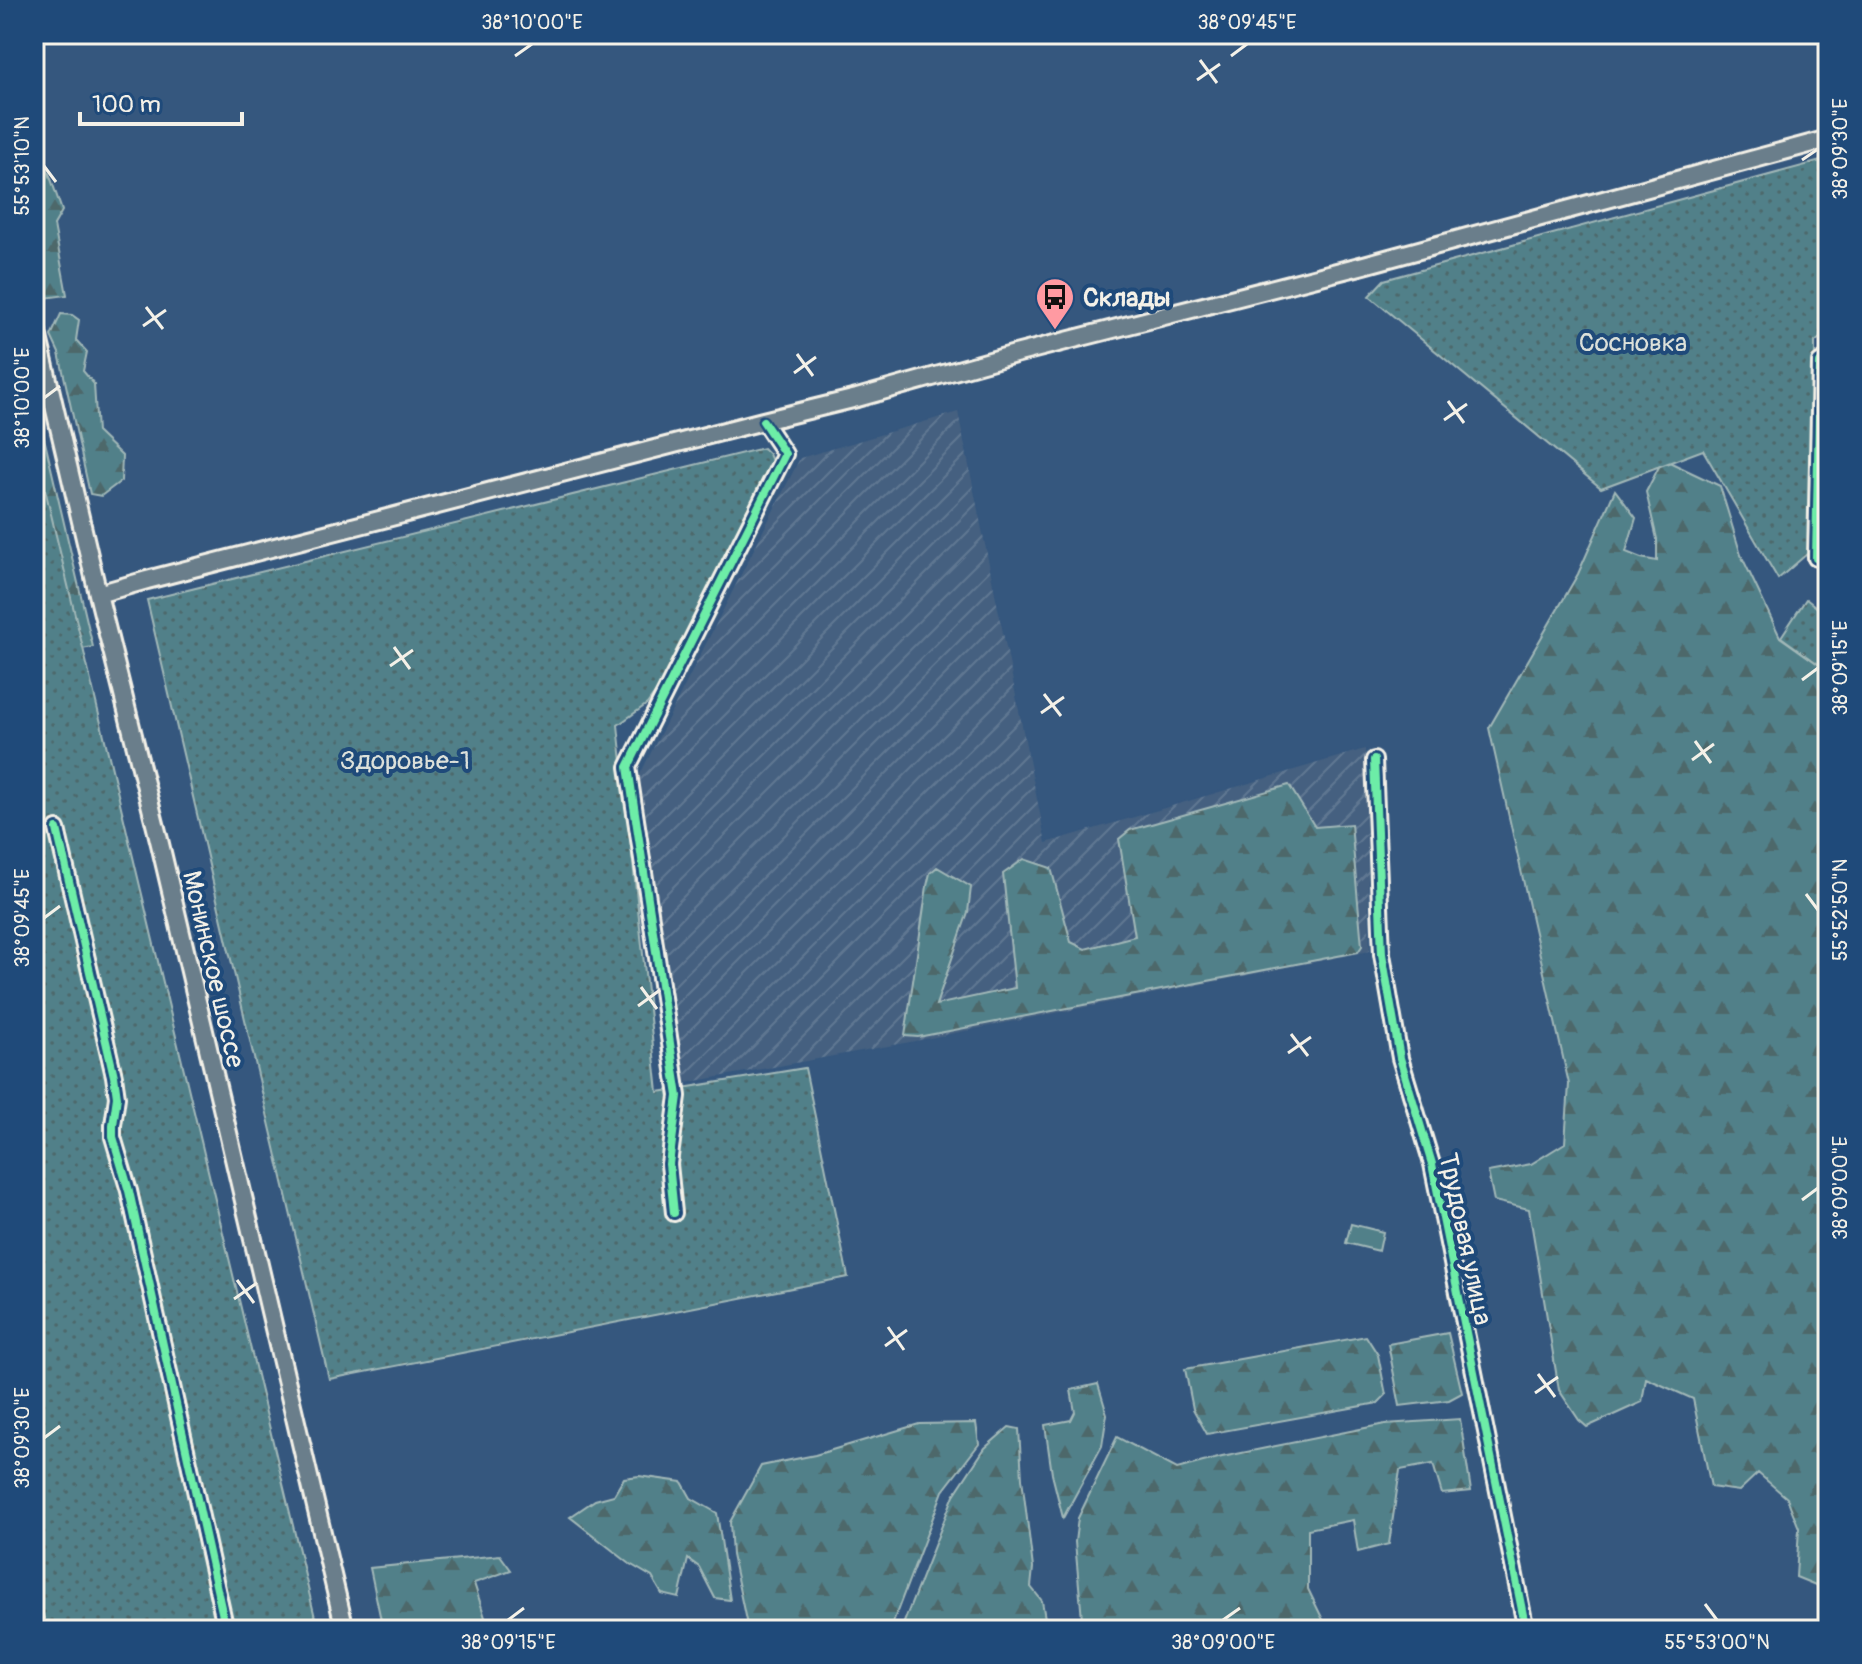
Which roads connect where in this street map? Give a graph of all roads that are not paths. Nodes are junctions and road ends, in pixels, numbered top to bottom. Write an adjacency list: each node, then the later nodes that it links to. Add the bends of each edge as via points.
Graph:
1 (1828, 139): 4 (main road)
2 (34, 320): 6 (main road, Монинское шоссе)
3 (1828, 358): 5 (street, via 1820,363)
4 (763, 421): 6 (main road); 9 (street, via 785,454 628,767 678,1096 669,1164)
5 (1816, 558)
6 (98, 594): 13 (main road, Монинское шоссе)
7 (1374, 760): 14 (street, Трудовая улица, via 1382,954 1400,1058 1432,1164)
8 (57, 829): 12 (street, via 114,1076 116,1150)
9 (674, 1213)
10 (34, 1617): 11 (street)
11 (37, 1630)
12 (226, 1630)
13 (345, 1630)
14 (1526, 1630)

